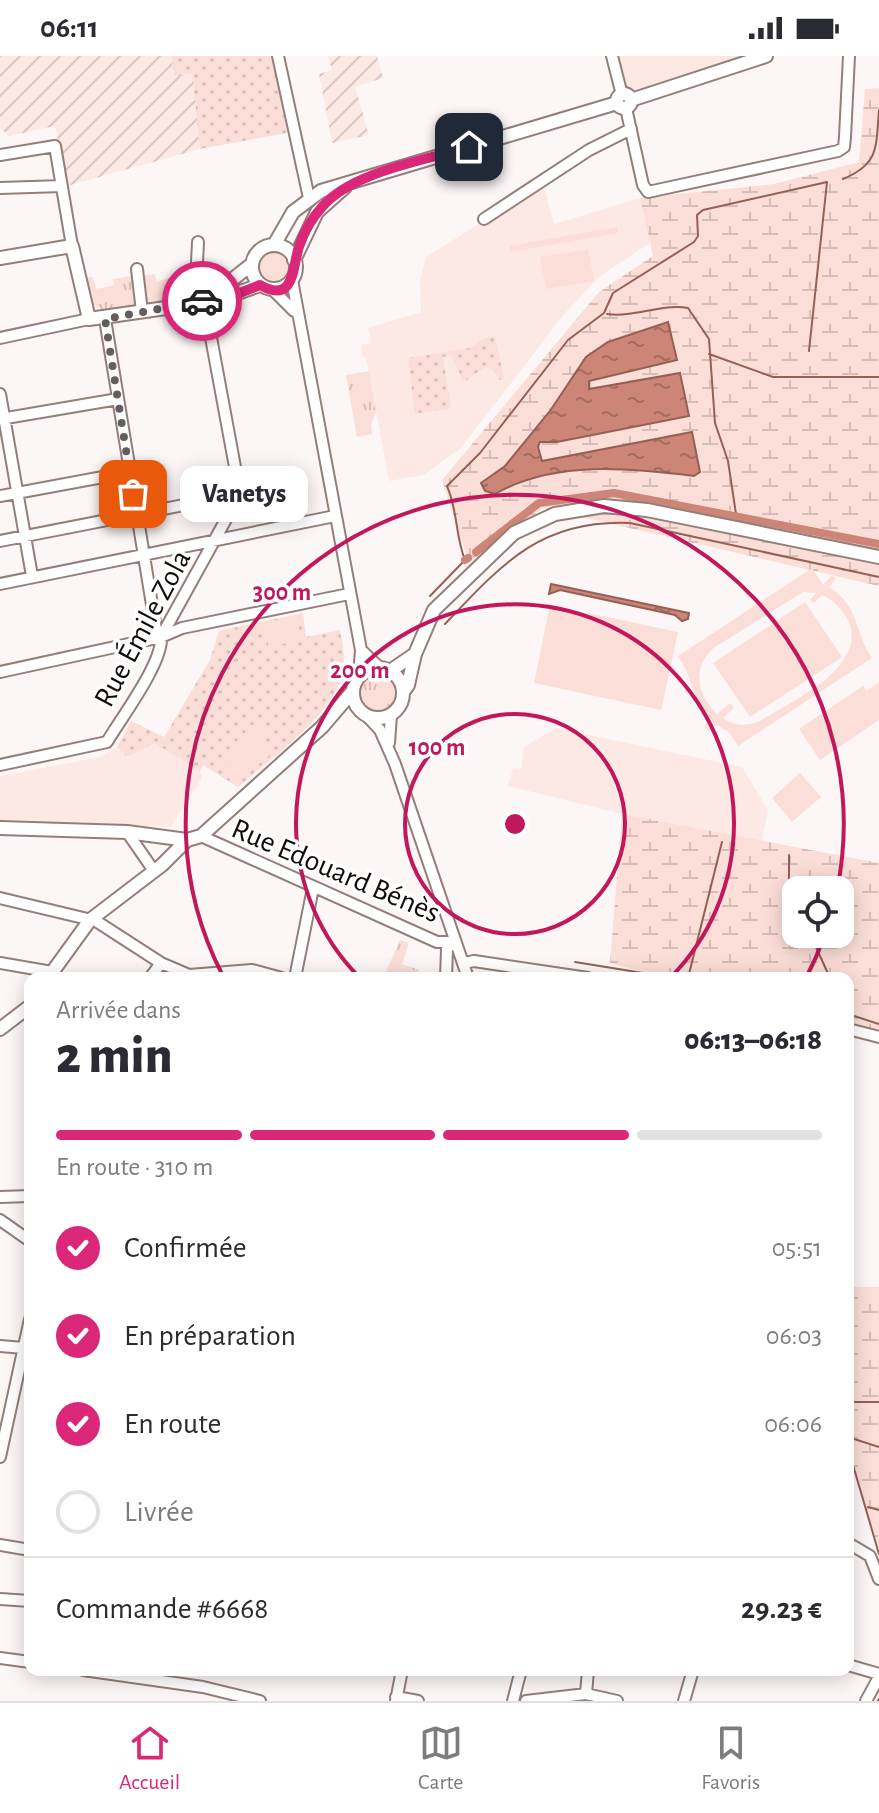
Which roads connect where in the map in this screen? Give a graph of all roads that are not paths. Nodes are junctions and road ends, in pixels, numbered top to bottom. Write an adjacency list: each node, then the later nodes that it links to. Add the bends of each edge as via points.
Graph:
1 (278, 56): 11 (street)
2 (612, 56): 5 (street)
3 (766, 56): 5 (main road)
4 (849, 56): 6 (street, via 844,147 838,151 648,192)
5 (624, 102): 6 (street); 8 (main road)
6 (631, 129): 12 (street, via 589,150)
7 (0, 155): 9 (street, via 55,146)
8 (355, 182): 11 (main road); 13 (main road, via 326,202)
9 (62, 186): 10 (street); 16 (street)
10 (0, 188)
11 (309, 198): 13 (main road); 15 (main road, via 286,221)
12 (484, 219)
13 (306, 231): 18 (main road)
14 (198, 242): 23 (street)
15 (274, 245): 18 (main road); 19 (main road, via 260,250)
16 (72, 246): 17 (main road); 25 (main road)
17 (0, 258)
18 (294, 260): 21 (main road)
19 (252, 264): 22 (main road, via 252,274); 23 (main road)
20 (137, 269): 24 (street)
21 (292, 280): 22 (main road); 27 (street)
22 (267, 287): 23 (main road); 27 (street, via 292,307)
23 (205, 301): 24 (main road); 34 (street)
24 (142, 312): 26 (main road)
25 (89, 319): 26 (main road); 28 (street)
26 (105, 319): 30 (street)
27 (301, 329): 37 (street)
28 (0, 338)
29 (0, 394): 31 (street)
30 (118, 399): 31 (street); 32 (street)
31 (2, 418): 33 (street)
32 (130, 472): 33 (street); 36 (street)
33 (17, 493): 35 (street); 38 (street)
34 (240, 494): 36 (street); 39 (street, Rue Émile Zola)
35 (0, 496)
36 (137, 515): 38 (street); 41 (street)
37 (335, 516): 39 (street); 45 (street)
38 (25, 536): 40 (street); 43 (street)
39 (217, 539): 41 (street); 46 (street, Rue Émile Zola)
40 (0, 541)
41 (144, 554): 43 (street); 46 (street)
42 (879, 559): 48 (main road, via 647,510 604,506 555,514 514,533 457,585 430,616)
43 (32, 576): 44 (street)
44 (0, 584)
45 (349, 594): 46 (street, via 182,628); 47 (street)
46 (161, 637): 50 (street); 58 (street, Rue Émile Zola, via 149,672 102,744)
47 (361, 650): 49 (street); 51 (street)
48 (415, 654): 49 (main road); 53 (main road)
49 (385, 670): 51 (main road); 53 (main road)
50 (0, 672)
51 (359, 676): 52 (main road)
52 (352, 692): 54 (main road); 56 (main road)
53 (403, 692): 55 (main road)
54 (363, 714): 55 (main road); 56 (main road, via 342,715); 57 (street, via 380,730)
55 (391, 715): 57 (street, via 388,732)
56 (322, 727): 61 (main road)
57 (395, 764): 67 (street)
58 (0, 765)
59 (0, 828): 60 (main road)
60 (127, 832): 62 (main road); 63 (street)
61 (201, 836): 62 (main road); 64 (street, Rue Edouard Bénès)
62 (187, 840): 63 (main road)
63 (154, 871): 66 (main road)
64 (313, 888): 67 (street, Rue Edouard Bénès, via 437,942); 75 (street)
65 (0, 898): 66 (street)
66 (90, 920): 69 (street); 72 (main road)
67 (453, 942): 70 (street); 76 (street, via 447,949)
68 (0, 963): 71 (street)
69 (161, 963): 73 (street); 74 (street)
70 (464, 963): 77 (street); 78 (street)
71 (35, 972)
72 (53, 972)
73 (154, 972)
74 (173, 972)
75 (296, 972)
76 (446, 972)
77 (466, 972)
78 (548, 972)
79 (24, 1011): 80 (main road)
80 (0, 1029)
81 (854, 1031): 82 (street)
82 (879, 1037)
83 (24, 1196): 84 (street)
84 (0, 1197)
85 (0, 1220): 86 (street)
86 (24, 1237)
87 (0, 1346): 88 (street)
88 (24, 1348): 89 (street)
89 (0, 1457)
90 (0, 1545): 92 (street)
91 (854, 1547): 93 (street, via 872,1560)
92 (24, 1549)
93 (879, 1579)
94 (0, 1599): 95 (street)
95 (24, 1601)
96 (0, 1658): 97 (street)
97 (24, 1661)
98 (854, 1667): 99 (street)
99 (879, 1675): 114 (street)
100 (115, 1676): 106 (street)
101 (401, 1676): 107 (street)
102 (519, 1676): 110 (street)
103 (588, 1676): 105 (street)
104 (691, 1676): 113 (street)
105 (586, 1694): 111 (street); 112 (street)
106 (232, 1698): 108 (street)
107 (396, 1699): 109 (street)
108 (260, 1701)
109 (418, 1701)
110 (513, 1701)
111 (526, 1701)
112 (617, 1701)
113 (684, 1701)
114 (866, 1701)

